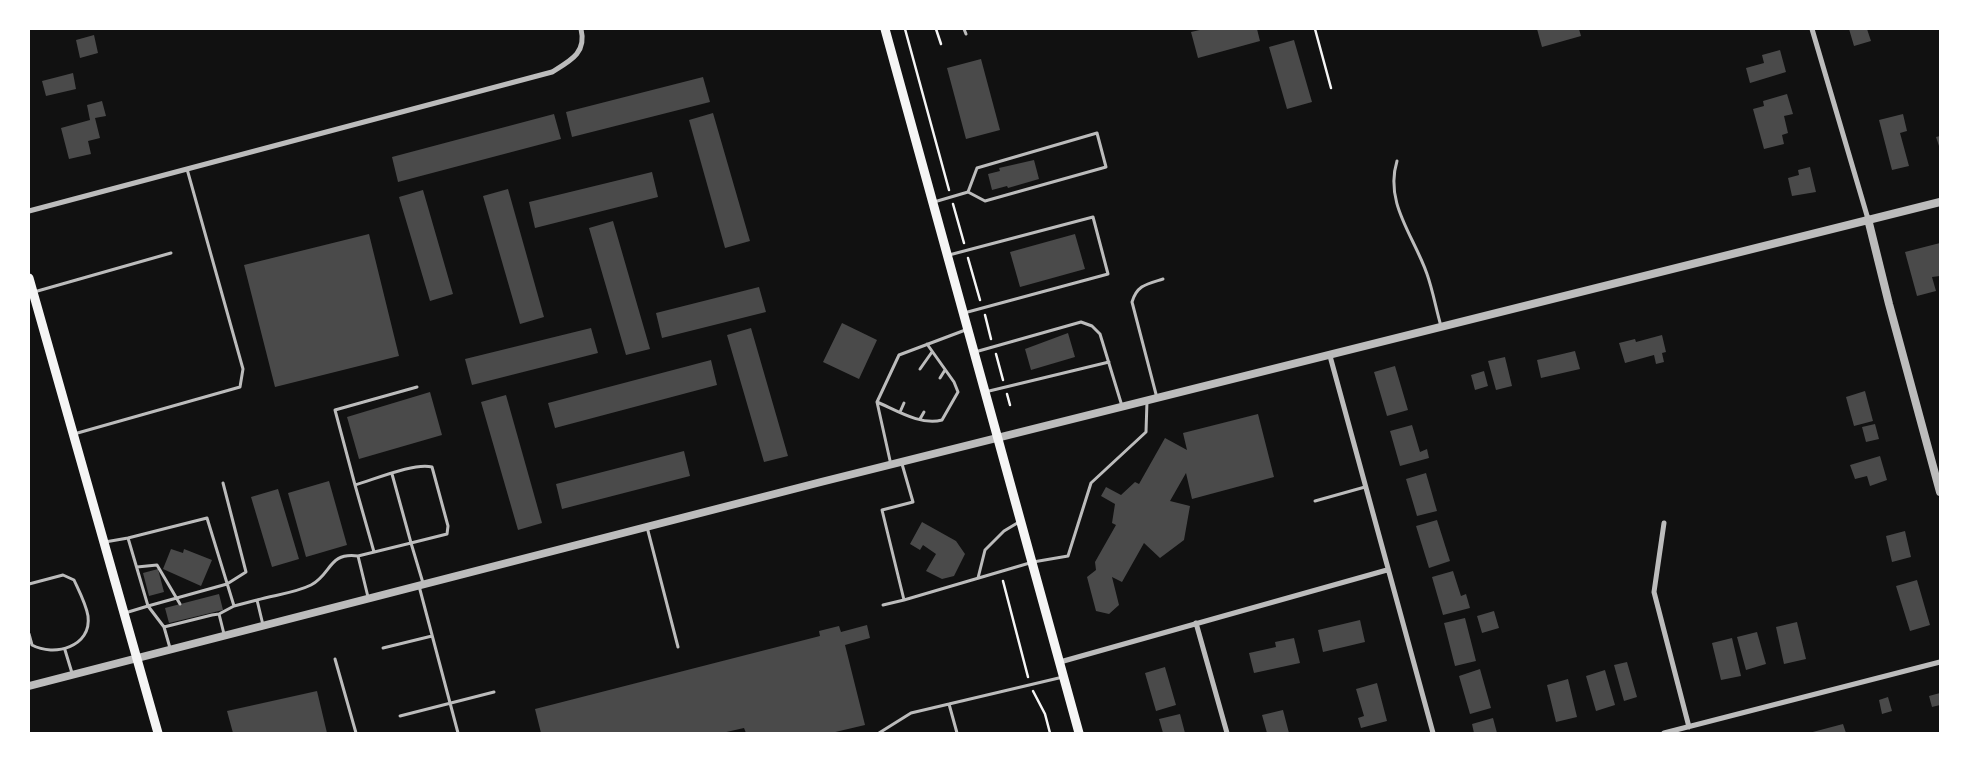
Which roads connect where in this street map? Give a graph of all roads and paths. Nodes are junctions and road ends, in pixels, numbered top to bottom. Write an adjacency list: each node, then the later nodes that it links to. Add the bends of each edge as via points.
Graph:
1 (581, 29): 12 (street, via 580,51 571,61 552,72)
2 (885, 29): 15 (main road)
3 (905, 29): 14 (path)
4 (936, 29): 9 (path)
5 (964, 29): 8 (lane)
6 (1315, 29): 10 (path)
7 (1812, 29): 18 (street)
8 (966, 34)
9 (941, 44)
10 (1332, 88)
11 (1397, 161): 27 (lane, via 1392,186 1400,215 1426,273)
12 (187, 169): 17 (street); 50 (lane, via 243,369 240,388)
13 (968, 192): 13 (lane, via 986,201 1106,167 1097,133 977,168); 14 (lane)
14 (951, 197): 15 (lane); 19 (path)
15 (933, 202): 21 (main road)
16 (1940, 202): 18 (street)
17 (29, 212)
18 (1868, 219): 27 (street); 58 (street)
19 (966, 251): 21 (lane); 25 (path); 25 (lane, via 1093,217 1108,274)
20 (171, 253): 24 (lane)
21 (948, 256): 26 (main road)
22 (29, 278): 24 (main road)
23 (1163, 279): 41 (lane, via 1142,286 1135,292 1132,302)
24 (33, 293): 50 (main road)
25 (983, 308): 26 (lane); 30 (path)
26 (964, 313): 28 (main road)
27 (1441, 327): 33 (street)
28 (968, 329): 29 (lane); 32 (main road)
29 (927, 344): 31 (lane); 43 (lane, via 899,355)
30 (994, 348): 32 (lane); 34 (lane, via 1081,322 1100,334); 39 (path)
31 (932, 352): 35 (lane); 36 (lane)
32 (974, 353): 40 (main road)
33 (1330, 356): 41 (street); 57 (street)
34 (1108, 362): 39 (lane); 46 (lane)
35 (920, 369)
36 (944, 370): 37 (lane); 49 (lane, via 958,392 942,420)
37 (940, 378)
38 (417, 387): 56 (lane, via 335,410)
39 (1005, 387): 40 (lane); 45 (path)
40 (985, 392): 51 (main road)
41 (1157, 399): 42 (street)
42 (1147, 401): 46 (street); 68 (lane, via 1146,432 1091,483 1068,556)
43 (877, 402): 47 (lane); 53 (lane)
44 (904, 403): 47 (lane)
45 (1010, 405)
46 (1122, 407): 51 (street)
47 (900, 412): 49 (lane)
48 (924, 412): 49 (lane)
49 (920, 419)
50 (73, 434): 64 (main road)
51 (998, 438): 52 (street); 60 (main road)
52 (901, 463): 53 (street); 81 (lane, via 914,502 882,510)
53 (891, 465): 62 (street)
54 (392, 474): 56 (lane); 65 (lane); 65 (lane, via 425,465 432,467 448,526 447,534)
55 (223, 483): 74 (lane, via 246,572)
56 (355, 486): 66 (lane)
57 (1365, 487): 59 (lane); 70 (street)
58 (1940, 492)
59 (1315, 501)
60 (1022, 520): 68 (main road); 72 (lane, via 1004,531 985,550)
61 (1664, 524): 110 (street, via 1654,592)
62 (647, 526): 75 (street); 94 (lane)
63 (128, 538): 64 (lane); 69 (lane); 74 (lane, via 207,518)
64 (104, 542): 86 (main road)
65 (411, 543): 66 (lane); 75 (lane)
66 (374, 552): 67 (lane)
67 (358, 556): 78 (lane); 80 (lane, via 338,558 312,584)
68 (1033, 562): 71 (lane); 100 (main road)
69 (136, 567): 77 (lane, via 157,565); 84 (lane)
70 (1387, 570): 88 (street); 119 (street)
71 (1000, 572): 72 (lane); 104 (path)
72 (978, 579): 81 (lane)
73 (29, 584): 97 (lane, via 63,575 74,580 88,618 87,629 79,641)
74 (227, 584): 76 (lane); 85 (lane)
75 (421, 585): 78 (street); 93 (lane)
76 (195, 594): 77 (lane); 79 (lane)
77 (176, 598): 82 (lane); 84 (lane)
78 (368, 598): 89 (street)
79 (199, 599)
80 (257, 600): 85 (lane); 89 (lane)
81 (904, 600): 83 (lane)
82 (180, 604)
83 (883, 605)
84 (148, 606): 86 (lane); 90 (lane)
85 (234, 606): 87 (lane)
86 (124, 613): 98 (main road)
87 (219, 614): 90 (lane); 92 (lane)
88 (1196, 623): 100 (street); 118 (street)
89 (263, 625): 92 (street)
90 (164, 627): 95 (lane)
91 (29, 634): 97 (lane, via 32,645 43,651)
92 (224, 634): 95 (street)
93 (432, 636): 96 (lane); 107 (lane)
94 (678, 647)
95 (170, 648): 98 (street)
96 (383, 648)
97 (65, 650): 102 (lane)
98 (137, 656): 102 (street); 111 (main road)
99 (335, 659): 112 (lane)
100 (1060, 662): 103 (main road)
101 (1940, 662): 110 (street)
102 (72, 674): 105 (street)
103 (1063, 677): 104 (lane); 117 (main road)
104 (1030, 685): 108 (lane); 116 (path, via 1045,714)
105 (29, 686)
106 (494, 692): 107 (lane)
107 (449, 703): 109 (lane); 113 (lane)
108 (949, 704): 114 (lane, via 911,713); 115 (lane)
109 (400, 716)
110 (1689, 727): 120 (street)
111 (158, 733)
112 (356, 733)
113 (458, 733)
114 (879, 733)
115 (957, 733)
116 (1050, 733)
117 (1079, 733)
118 (1227, 733)
119 (1433, 733)
120 (1664, 733)

